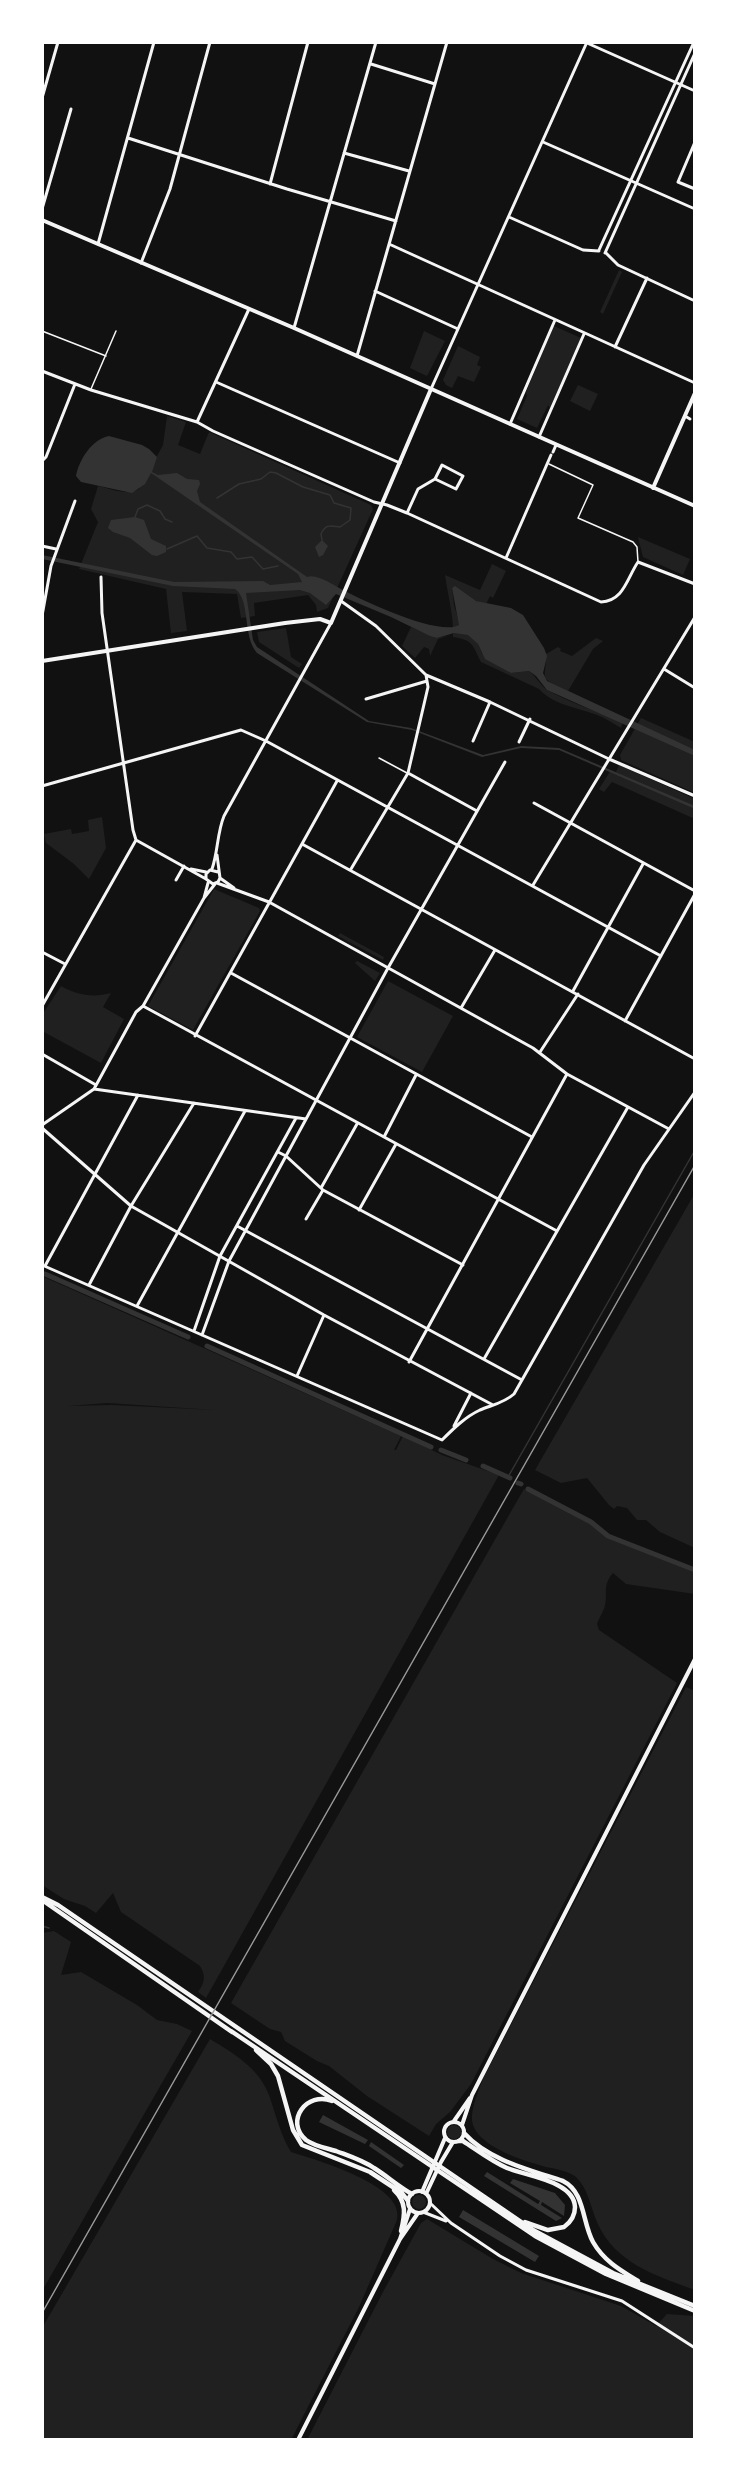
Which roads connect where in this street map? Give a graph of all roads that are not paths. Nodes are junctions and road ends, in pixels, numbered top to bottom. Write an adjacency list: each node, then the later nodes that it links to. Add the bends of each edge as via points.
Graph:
1 (58, 42): 15 (street)
2 (154, 42): 17 (street)
3 (210, 42): 20 (street)
4 (308, 42): 24 (street)
5 (376, 42): 10 (street)
6 (447, 42): 12 (street)
7 (694, 42): 11 (street)
8 (587, 43): 11 (street); 18 (street)
9 (695, 53): 13 (street)
10 (370, 63): 12 (street); 21 (street)
11 (676, 83): 13 (street); 23 (street)
12 (435, 84): 22 (street)
13 (681, 85): 14 (street); 25 (street)
14 (695, 91)
15 (42, 98)
16 (71, 109): 28 (street)
17 (128, 138): 20 (street); 33 (street)
18 (543, 142): 23 (street); 30 (street)
19 (695, 142): 26 (street, via 678,182)
20 (179, 153): 24 (street); 37 (street, via 161,215)
21 (344, 153): 22 (street); 27 (street)
22 (410, 171): 32 (street)
23 (632, 181): 25 (street); 35 (street)
24 (270, 184): 27 (street)
25 (637, 184): 29 (street); 36 (street)
26 (695, 189)
27 (330, 202): 32 (street); 44 (street)
28 (42, 209)
29 (695, 209)
30 (509, 217): 35 (street, via 583,250); 39 (street)
31 (42, 220): 33 (street)
32 (396, 221): 34 (street)
33 (98, 244): 37 (street)
34 (389, 244): 39 (street); 40 (street)
35 (599, 250): 36 (street)
36 (605, 253): 38 (street, via 618,265)
37 (141, 263): 42 (street)
38 (647, 278): 41 (street); 49 (street)
39 (478, 285): 43 (street); 45 (street)
40 (375, 291): 45 (street); 51 (street)
41 (695, 301)
42 (249, 308): 44 (street); 53 (street)
43 (555, 320): 48 (street); 62 (street)
44 (294, 327): 51 (street)
45 (458, 329): 56 (street)
46 (42, 331): 50 (lane)
47 (116, 331): 50 (lane)
48 (584, 333): 49 (street); 63 (street)
49 (615, 347): 54 (street)
50 (106, 356): 57 (lane)
51 (357, 356): 56 (street)
52 (42, 371): 55 (street)
53 (216, 382): 61 (street); 66 (street)
54 (695, 383)
55 (75, 384): 57 (street); 65 (street)
56 (431, 389): 62 (street); 66 (street)
57 (91, 390): 61 (street)
58 (695, 393): 59 (street)
59 (685, 417): 60 (street); 69 (street)
60 (690, 419)
61 (197, 422): 71 (street)
62 (510, 424): 63 (street)
63 (539, 437): 64 (street)
64 (556, 445): 67 (street); 69 (street)
65 (42, 461)
66 (400, 463): 71 (street)
67 (548, 464): 76 (street); 77 (lane, via 593,485 578,518 633,542)
68 (435, 479): 68 (street, via 456,489 463,476 442,465); 73 (street, via 418,489)
69 (653, 488): 72 (street)
70 (75, 501): 75 (street)
71 (382, 504): 73 (street); 80 (street)
72 (695, 506)
73 (407, 513): 76 (street)
74 (42, 546): 75 (street)
75 (56, 551): 81 (street)
76 (506, 559): 77 (street, via 603,602 623,591)
77 (638, 562): 79 (street)
78 (101, 577): 84 (street)
79 (695, 584)
80 (342, 600): 83 (street); 87 (street, via 376,626)
81 (42, 616)
82 (695, 617): 86 (street)
83 (331, 623): 84 (street, via 318,620); 93 (street)
84 (108, 650): 85 (street); 99 (street)
85 (42, 661)
86 (664, 669): 89 (street); 97 (street)
87 (426, 675): 88 (street); 91 (street)
88 (427, 681): 90 (street); 100 (street, via 421,725)
89 (695, 688)
90 (366, 699)
91 (490, 702): 92 (street); 94 (street)
92 (530, 719): 95 (street); 97 (street)
93 (266, 741): 99 (street, via 241,730); 101 (street); 111 (street, via 224,816)
94 (473, 741)
95 (519, 742)
96 (379, 758): 100 (lane)
97 (609, 759): 103 (street); 107 (street)
98 (505, 762): 106 (street)
99 (124, 763): 102 (street); 108 (street)
100 (408, 773): 105 (street); 106 (street)
101 (337, 781): 105 (street); 109 (street)
102 (42, 786)
103 (695, 796)
104 (534, 803): 107 (street)
105 (386, 807): 110 (street); 116 (street)
106 (477, 811): 110 (street)
107 (570, 823): 112 (street); 123 (street)
108 (136, 840): 113 (street); 133 (street)
109 (302, 844): 116 (street); 127 (street)
110 (457, 846): 123 (street); 128 (street)
111 (217, 855): 115 (street); 118 (street)
112 (644, 864): 125 (street); 129 (street)
113 (184, 866): 114 (street); 120 (street)
114 (191, 869): 117 (street); 121 (street)
115 (212, 869): 117 (street); 118 (street)
116 (350, 870): 128 (street)
117 (207, 872): 121 (street)
118 (218, 872): 119 (street)
119 (220, 878): 122 (street); 124 (street)
120 (176, 880)
121 (207, 880): 122 (street); 126 (street)
122 (216, 884): 124 (street); 126 (street)
123 (532, 885): 129 (street)
124 (234, 888): 127 (street)
125 (695, 892): 132 (street)
126 (204, 898): 141 (street)
127 (269, 902): 134 (street); 135 (street)
128 (422, 910): 130 (street); 134 (street)
129 (609, 928): 132 (street); 136 (street)
130 (495, 950): 136 (street); 142 (street)
131 (42, 952): 133 (street)
132 (661, 956): 143 (street)
133 (65, 964): 139 (street)
134 (388, 968): 142 (street); 145 (street)
135 (231, 973): 144 (street); 145 (street)
136 (573, 991): 137 (street)
137 (578, 994): 143 (street); 146 (street)
138 (42, 995): 139 (street)
139 (47, 997): 140 (street)
140 (42, 1006)
141 (143, 1006): 144 (street); 151 (street)
142 (461, 1008): 146 (street)
143 (626, 1021): 148 (street)
144 (195, 1036): 154 (street)
145 (350, 1038): 149 (street); 154 (street)
146 (540, 1052): 150 (street)
147 (42, 1054): 151 (street)
148 (695, 1059)
149 (417, 1074): 163 (street); 164 (street)
150 (567, 1074): 156 (street); 164 (street)
151 (95, 1087): 153 (street); 161 (street)
152 (695, 1092): 162 (street)
153 (138, 1095): 155 (street); 168 (street)
154 (316, 1101): 159 (street); 160 (street)
155 (194, 1103): 157 (street); 171 (street)
156 (628, 1107): 162 (street); 176 (street)
157 (245, 1111): 158 (street); 177 (street)
158 (296, 1118): 159 (street); 166 (street)
159 (306, 1119): 167 (street)
160 (357, 1124): 163 (street); 169 (street)
161 (42, 1126): 168 (street)
162 (669, 1129): 191 (street, via 644,1165)
163 (384, 1137): 165 (street)
164 (532, 1137): 170 (street)
165 (396, 1144): 170 (street); 172 (street)
166 (278, 1152): 167 (street); 174 (street)
167 (286, 1156): 169 (street); 175 (street)
168 (94, 1174): 171 (street); 181 (street)
169 (322, 1189): 172 (street); 173 (street)
170 (498, 1200): 176 (street); 180 (street)
171 (131, 1206): 177 (street); 182 (street)
172 (359, 1210): 180 (street)
173 (306, 1219)
174 (237, 1226): 175 (street); 178 (street)
175 (246, 1230): 179 (street); 185 (street)
176 (557, 1231): 188 (street)
177 (178, 1234): 178 (street); 183 (street)
178 (220, 1256): 179 (street); 186 (street)
179 (229, 1261): 184 (street); 187 (street)
180 (463, 1265): 185 (street)
181 (44, 1266): 182 (street)
182 (89, 1285): 183 (street)
183 (137, 1306): 186 (street)
184 (324, 1315): 189 (street); 190 (street)
185 (428, 1328): 188 (street); 189 (street)
186 (194, 1331): 187 (street)
187 (202, 1335): 190 (street)
188 (484, 1359): 191 (street)
189 (409, 1362): 192 (street)
190 (297, 1376): 194 (street, via 442,1440)
191 (522, 1380): 193 (street, via 514,1394)
192 (471, 1393): 193 (street); 194 (street)
193 (495, 1405): 194 (street, via 479,1410)
194 (452, 1430)
195 (695, 1659): 198 (street)
196 (42, 1899): 197 (main road)
197 (232, 2029): 199 (main road); 205 (main road); 206 (main road, via 276,2072 293,2130 302,2145 362,2167)
198 (472, 2095): 200 (street); 201 (street)
199 (352, 2113): 205 (main road); 207 (main road, via 317,2098 301,2108 298,2126 307,2141 359,2160)
200 (454, 2122): 201 (street); 203 (street, via 444,2128)
201 (462, 2125): 202 (street)
202 (464, 2133): 204 (street); 217 (main road, via 508,2162 571,2185 580,2200 591,2237 602,2254)
203 (445, 2138): 204 (street); 208 (street)
204 (456, 2142): 208 (street); 213 (main road, via 463,2141 506,2167 563,2188 574,2204 572,2218 558,2230 543,2229)
205 (422, 2157): 213 (main road); 219 (main road, via 508,2220 579,2261)
206 (383, 2180): 209 (main road); 215 (main road, via 402,2201 405,2213)
207 (412, 2193): 208 (street); 209 (street)
208 (424, 2193): 210 (street)
209 (408, 2201): 211 (street)
210 (430, 2203): 212 (street); 214 (street)
211 (410, 2209): 212 (street); 215 (street)
212 (421, 2212): 214 (street); 216 (street)
213 (517, 2218): 217 (main road, via 588,2261)
214 (451, 2223): 220 (street, via 526,2270 622,2301)
215 (401, 2230): 216 (street)
216 (400, 2239): 221 (street)
217 (653, 2290): 218 (main road)
218 (695, 2306)
219 (695, 2311)
220 (695, 2348)
221 (298, 2440)

